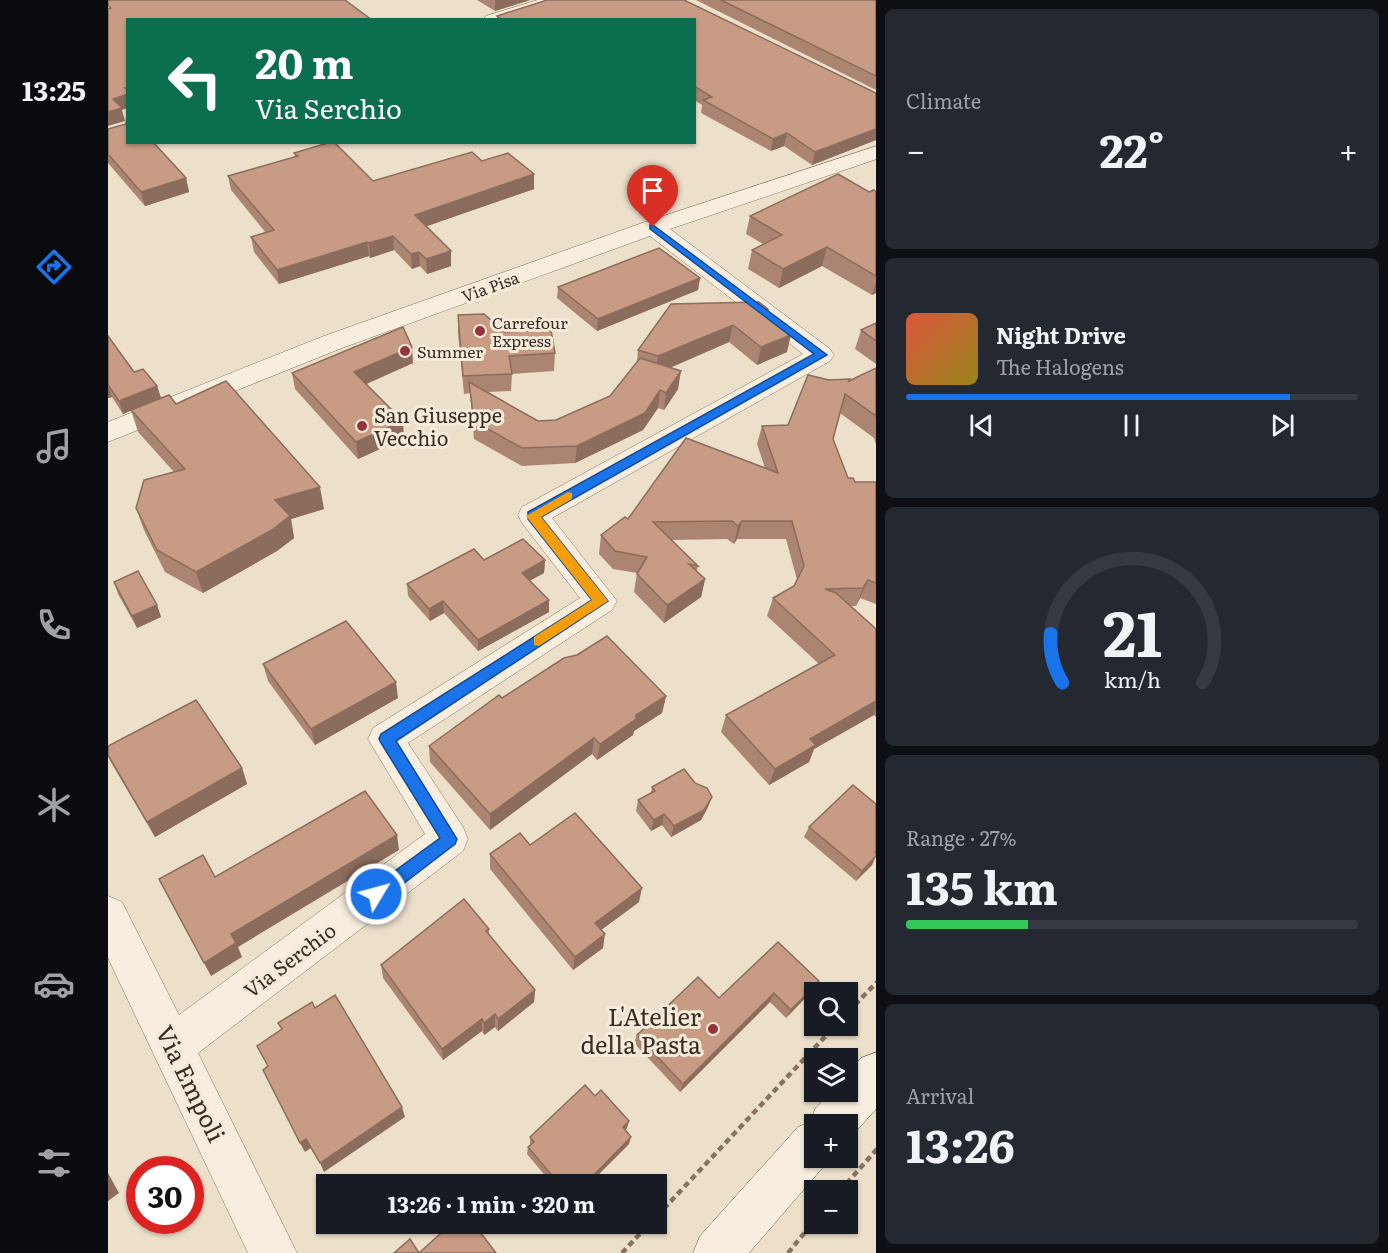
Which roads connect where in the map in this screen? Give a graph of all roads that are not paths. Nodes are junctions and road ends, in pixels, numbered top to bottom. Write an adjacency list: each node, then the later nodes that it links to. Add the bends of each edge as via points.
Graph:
1 (557, 0): 2 (street)
2 (498, 18)
3 (876, 152): 4 (street, Via Pisa)
4 (653, 227): 5 (street, Via Pisa, via 333,342); 7 (street, Via Serchio, via 821,355 533,516 601,601 386,739 449,839)
5 (108, 433)
6 (108, 915): 7 (street, Via Empoli)
7 (174, 1045): 11 (street, Via Empoli)
8 (876, 1074): 9 (street)
9 (841, 1114)
10 (804, 1154): 12 (street)
11 (273, 1253)
12 (717, 1253)

